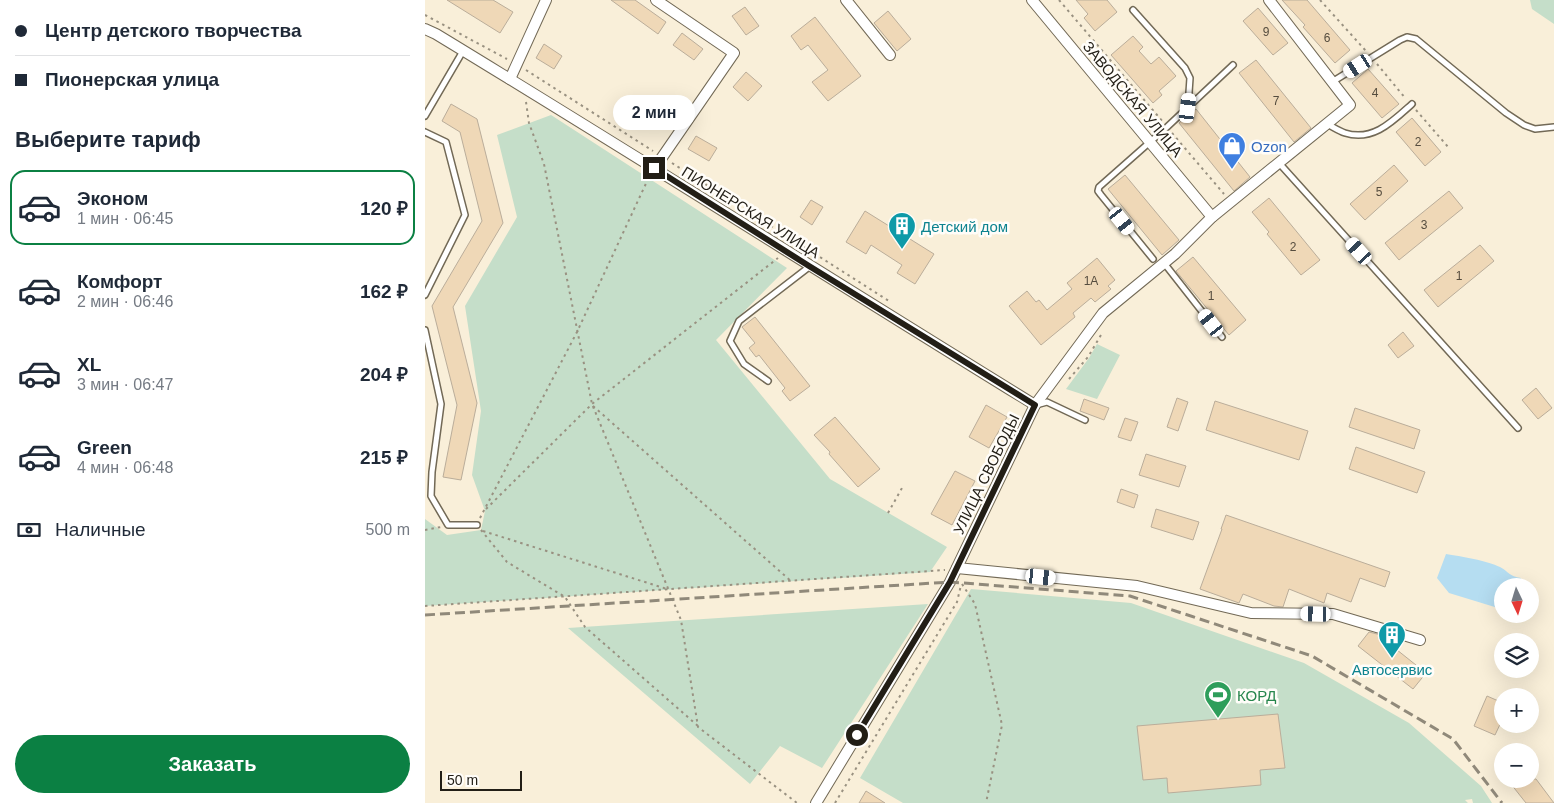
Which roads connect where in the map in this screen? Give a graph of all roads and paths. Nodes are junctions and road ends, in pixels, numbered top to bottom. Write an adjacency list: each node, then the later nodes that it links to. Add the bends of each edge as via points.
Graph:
1 (546, 0): 14 (street)
2 (656, 0): 28 (street, via 734,53)
3 (846, 0): 12 (street)
4 (1032, 0): 26 (street, ЗАВОДСКАЯ УЛИЦА)
5 (1059, 0): 23 (path)
6 (1269, 0): 17 (street)
7 (1319, 0): 13 (path)
8 (1133, 10): 20 (lane, via 1185,68 1190,78)
9 (425, 15): 14 (path)
10 (425, 29): 11 (street, ПИОНЕРСКАЯ УЛИЦА)
11 (463, 50): 16 (street, ПИОНЕРСКАЯ УЛИЦА); 21 (lane)
12 (890, 56)
13 (1371, 58): 17 (lane); 19 (path); 24 (lane, via 1407,37 1416,39 1506,113 1535,129)
14 (517, 64): 16 (street); 28 (path)
15 (1233, 65): 20 (lane)
16 (510, 79): 18 (street, ПИОНЕРСКАЯ УЛИЦА)
17 (1332, 82): 22 (street, УЛИЦА СВОБОДЫ, via 1350,106)
18 (524, 87): 30 (street, ПИОНЕРСКАЯ УЛИЦА); 40 (path, via 529,123 544,164)
19 (1411, 104): 22 (lane, via 1383,129 1371,133 1346,133); 27 (path)
20 (1188, 108): 23 (lane)
21 (425, 116)
22 (1327, 124): 29 (street, УЛИЦА СВОБОДЫ)
23 (1167, 127): 26 (lane); 31 (path)
24 (1554, 127)
25 (425, 132): 37 (lane, via 445,142 465,215)
26 (1150, 142): 32 (street, ЗАВОДСКАЯ УЛИЦА); 34 (lane, via 1098,191)
27 (1449, 148)
28 (662, 156): 30 (street); 38 (path)
29 (1279, 163): 31 (street, УЛИЦА СВОБОДЫ); 48 (lane)
30 (654, 168): 33 (street, ПИОНЕРСКАЯ УЛИЦА); 40 (path)
31 (1231, 202): 32 (street, УЛИЦА СВОБОДЫ)
32 (1212, 217): 35 (street, УЛИЦА СВОБОДЫ)
33 (786, 252): 36 (street, ПИОНЕРСКАЯ УЛИЦА); 45 (path)
34 (1153, 259)
35 (1164, 263): 42 (lane); 46 (street, УЛИЦА СВОБОДЫ, via 1103,313)
36 (809, 266): 43 (lane, via 739,321 730,341 744,364); 46 (street, ПИОНЕРСКАЯ УЛИЦА)
37 (425, 295)
38 (889, 301)
39 (425, 330): 51 (lane, via 441,404 431,496)
40 (577, 332): 45 (path); 45 (path, via 485,511)
41 (1101, 335): 44 (path, via 1088,357)
42 (1222, 337)
43 (768, 381)
44 (1065, 383)
45 (591, 404): 55 (path); 56 (path)
46 (1035, 405): 47 (lane, via 1047,402); 54 (street, УЛИЦА СВОБОДЫ)
47 (1085, 420)
48 (1519, 428)
49 (903, 488): 50 (path)
50 (888, 513)
51 (448, 525): 52 (lane); 53 (path)
52 (477, 525)
53 (425, 530)
54 (957, 568): 55 (path); 59 (street, via 1137,586 1251,613 1333,614); 62 (street, УЛИЦА СВОБОДЫ)
55 (792, 582): 56 (path)
56 (669, 589): 57 (path); 57 (path, via 481,530 507,562); 60 (path, via 681,620)
57 (565, 597): 58 (path); 60 (path, via 585,627)
58 (425, 606)
59 (1420, 640)
60 (698, 727): 61 (path)
61 (797, 803)
62 (816, 803)
63 (835, 803): 64 (path, via 957,602 961,583 975,604 1002,725)
64 (986, 803)

